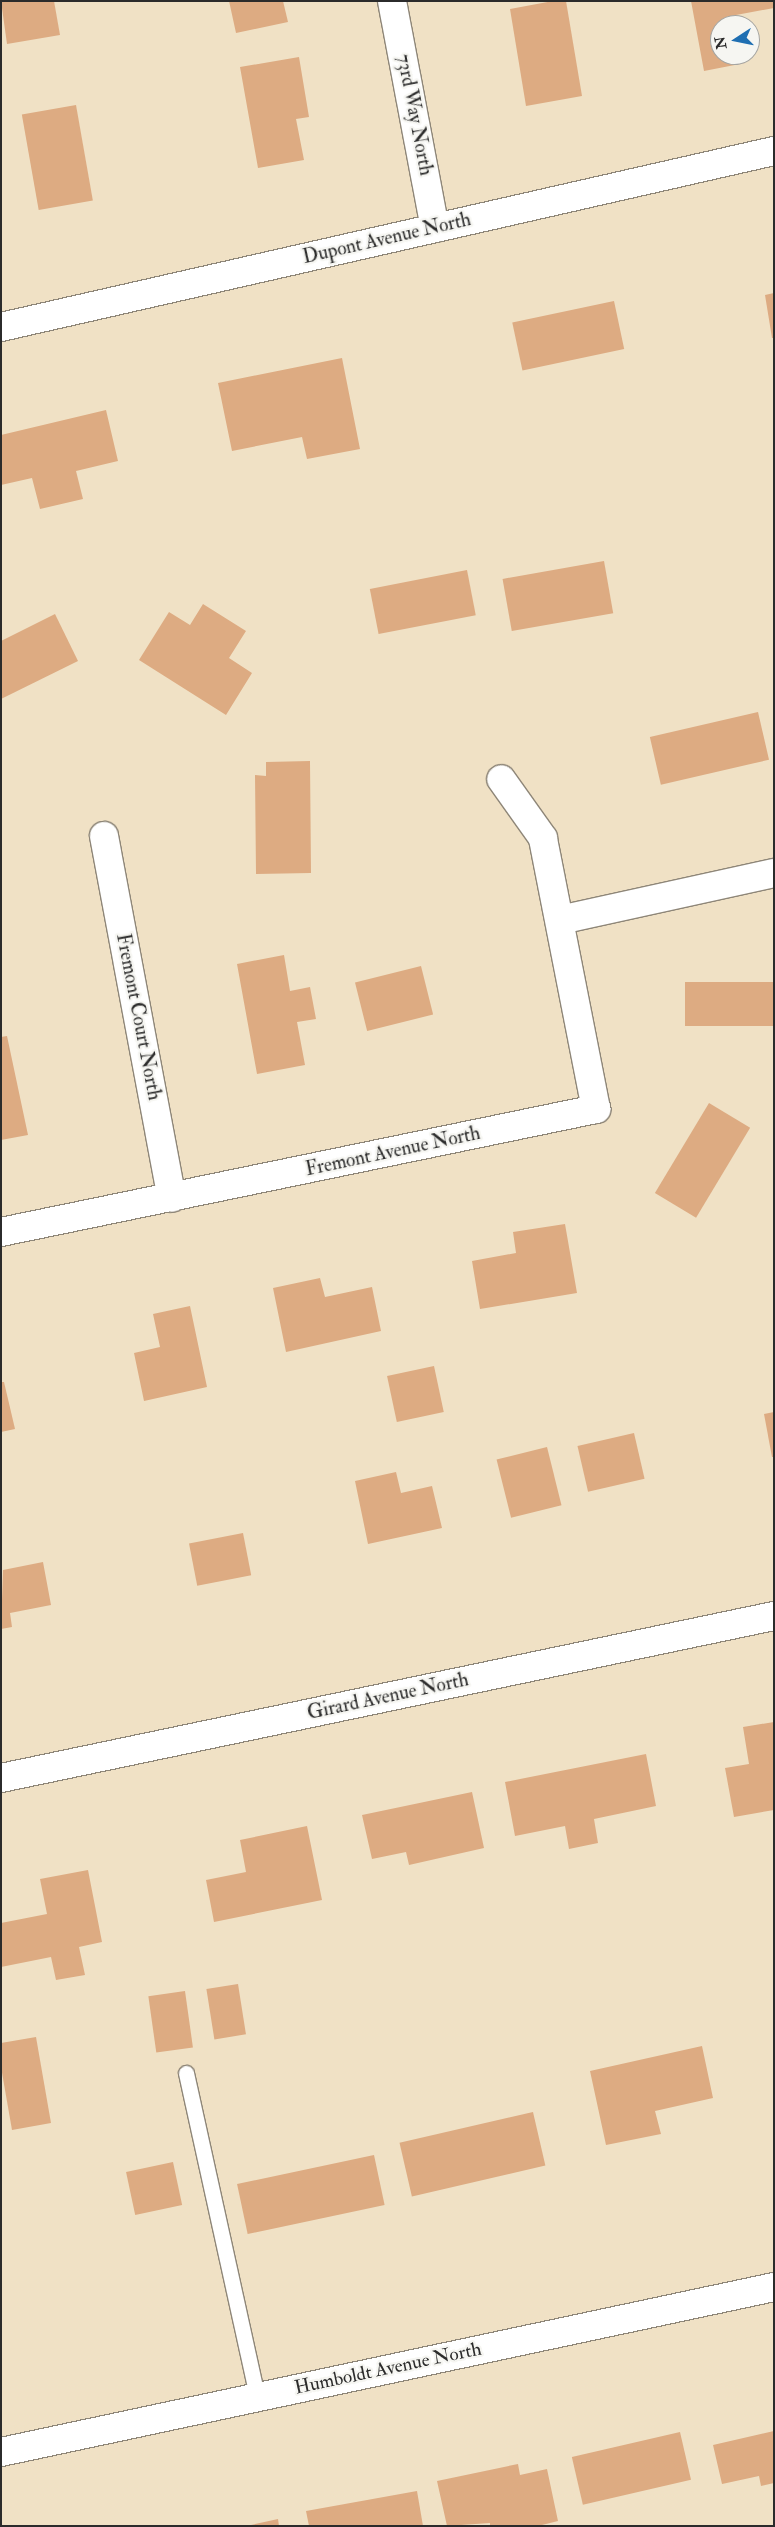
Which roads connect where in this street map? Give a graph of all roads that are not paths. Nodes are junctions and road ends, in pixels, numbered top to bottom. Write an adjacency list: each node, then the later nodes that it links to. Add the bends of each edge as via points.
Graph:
1 (392, 1): 3 (street, 73rd Way North)
2 (774, 151): 3 (street, Dupont Avenue North)
3 (435, 228): 4 (street, Dupont Avenue North)
4 (1, 327)
5 (501, 780): 8 (street, Fremont Avenue North, via 543,838)
6 (104, 836): 9 (street, Fremont Court North)
7 (774, 873): 8 (street)
8 (560, 920): 9 (street, Fremont Avenue North, via 596,1109)
9 (172, 1198): 10 (street, Fremont Avenue North)
10 (1, 1232)
11 (774, 1616): 12 (street, Girard Avenue North)
12 (1, 1778)
13 (186, 2073): 15 (lane)
14 (774, 2287): 15 (street, Humboldt Avenue North)
15 (256, 2397): 16 (street, Humboldt Avenue North)
16 (1, 2452)

